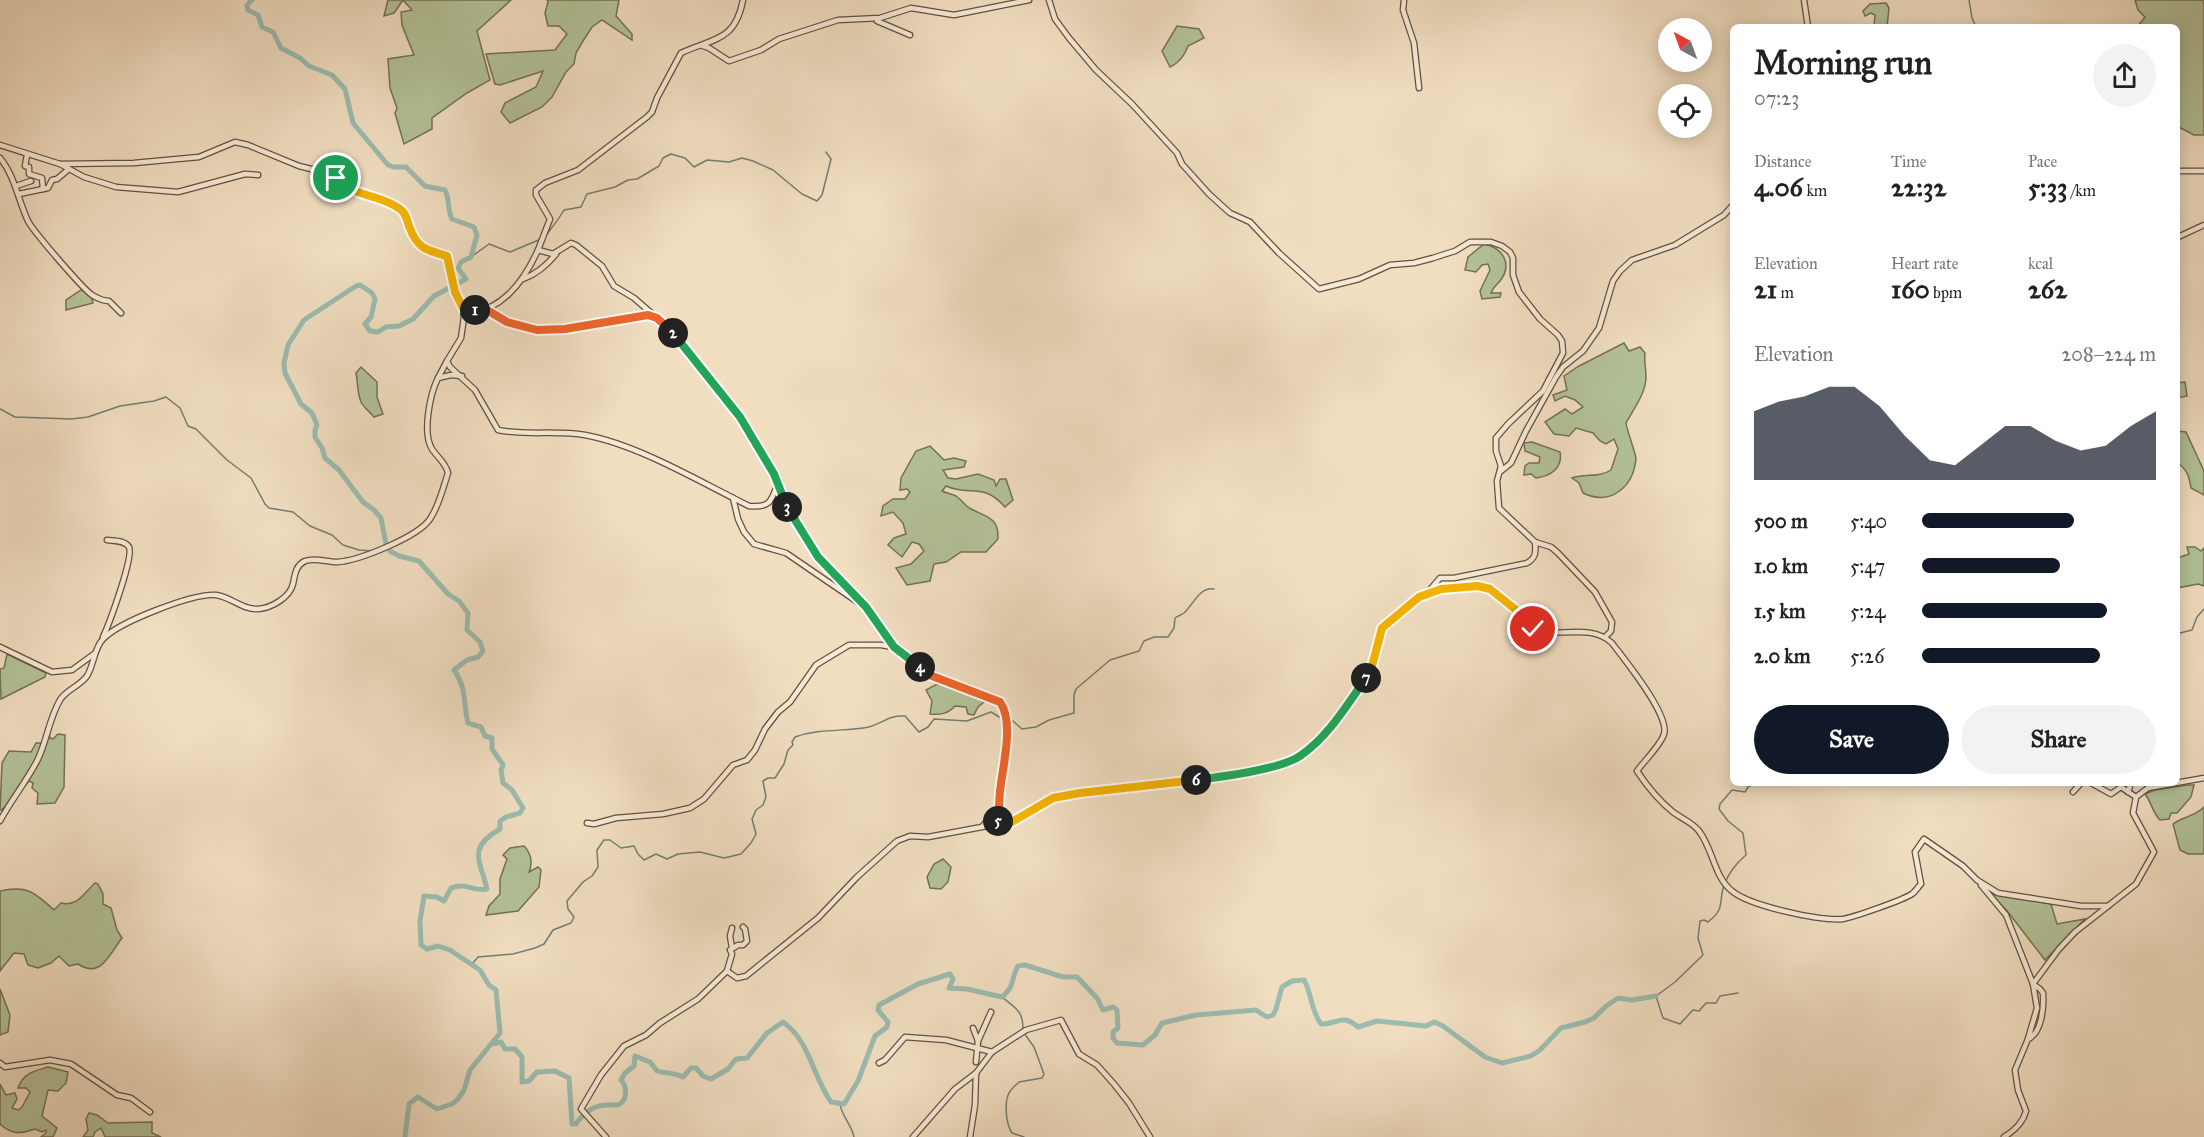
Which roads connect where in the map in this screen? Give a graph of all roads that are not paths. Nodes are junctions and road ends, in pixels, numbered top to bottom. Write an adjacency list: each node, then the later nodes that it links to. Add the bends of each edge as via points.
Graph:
1 (743, 0): 9 (street, via 738,22 721,37)
2 (1029, 0): 6 (street, via 954,15 905,9)
3 (1050, 0): 37 (street, via 1055,19 1069,38 1177,153 1209,194 1230,213 1250,222 1319,289 1359,279 1390,265 1433,258 1470,242 1491,242 1510,252 1519,292 1558,335 1563,353 1543,391 1496,438)
4 (1404, 0): 10 (street)
5 (1804, 0): 7 (street)
6 (865, 19): 8 (street, via 880,21); 9 (street, via 824,24 729,61)
7 (1808, 24)
8 (910, 35)
9 (702, 46): 26 (street, via 681,52 652,111 640,123 578,170 536,190 550,219)
10 (1419, 88)
11 (0, 145): 12 (street)
12 (27, 155): 14 (street); 21 (street, via 25,166 29,167 29,174 42,178)
13 (0, 158): 20 (street)
14 (60, 164): 15 (street); 29 (street, via 199,157 235,142 331,174 352,191 402,210 422,248 447,256)
15 (69, 170): 18 (street, via 116,187 178,192 245,174); 21 (street)
16 (2180, 171): 17 (street)
17 (2204, 171)
18 (258, 176)
19 (31, 181): 20 (street)
20 (16, 186): 22 (street)
21 (43, 189): 22 (street)
22 (19, 195): 31 (street, via 29,224 54,255 90,294 109,301)
23 (1730, 208): 37 (street, via 1675,245 1632,260 1620,271 1613,281 1599,328 1583,351 1556,377 1511,464)
24 (2204, 225): 25 (street)
25 (2180, 236)
26 (538, 250): 27 (street); 28 (street)
27 (558, 252): 28 (street, via 532,276); 33 (street, via 571,243 576,245 602,266 614,286)
28 (523, 279): 30 (street)
29 (463, 308): 30 (street); 32 (street)
30 (487, 310): 32 (street); 33 (street, via 507,322 537,330 565,329 638,315)
31 (121, 313)
32 (464, 317): 34 (street, via 461,338)
33 (657, 318): 38 (street, via 737,412)
34 (447, 361): 35 (street); 36 (street)
35 (462, 376): 36 (street); 39 (street, via 482,399 498,430 605,440)
36 (438, 378): 45 (street, via 427,434 430,447 448,473 437,507 420,529 368,556 337,562 305,561 294,573 286,596 271,606 247,608 214,595 194,598 152,611)
37 (1500, 471): 41 (street, via 1498,508)
38 (778, 482): 39 (street, via 769,504 762,507); 43 (street, via 788,512 818,557)
39 (733, 498): 43 (street, via 738,519 754,544 786,554)
40 (107, 540): 45 (street, via 123,542 130,553)
41 (1535, 542): 42 (street, via 1532,561 1440,578); 44 (street, via 1551,547 1595,592 1612,622)
42 (1425, 594): 44 (street, via 1478,586 1490,589 1536,632); 61 (street, via 1382,628 1371,670 1332,725 1300,757 1281,765 1207,779 1053,798 1005,826)
43 (866, 607): 47 (street)
44 (1605, 637): 63 (street, via 1650,694 1665,728 1664,737 1637,771 1649,789 1699,831 1712,861 1732,891 1798,915 1843,919 1913,894 1921,884 1915,852 1924,839)
45 (102, 639): 48 (street)
46 (0, 647): 48 (street, via 52,672 72,670)
47 (894, 647): 58 (street, via 932,676 1000,702 1006,724); 60 (street, via 849,645 816,665 765,729 747,760 734,765 704,799 690,808)
48 (96, 653): 59 (street, via 88,674 62,698 39,758)
49 (2204, 778): 50 (street)
50 (2180, 782)
51 (2078, 786): 55 (street)
52 (2096, 786): 56 (street, via 2111,794 2121,787)
53 (2130, 786): 56 (street)
54 (2159, 786): 57 (street)
55 (2073, 792)
56 (2128, 792): 57 (street)
57 (2136, 797): 64 (street, via 2133,813 2154,852 2136,884)
58 (1000, 805): 61 (street); 62 (street)
59 (0, 821)
60 (587, 823)
61 (998, 824): 62 (street)
62 (982, 826): 68 (street, via 897,841 818,918 746,976 737,978)
63 (1977, 880): 64 (street, via 1998,893 2081,906); 69 (street, via 2006,915)
64 (2108, 906): 69 (street, via 2075,932)
65 (743, 927): 67 (street, via 747,941)
66 (732, 928): 67 (street)
67 (732, 948): 68 (street)
68 (727, 971): 82 (street, via 698,999 624,1046 590,1092 581,1110)
69 (2033, 984): 72 (street, via 2037,1008); 72 (street, via 2040,989 2043,1000 2039,1026)
70 (991, 1012): 73 (street)
71 (973, 1028): 73 (street)
72 (2028, 1039): 86 (street, via 2015,1070 2025,1116)
73 (978, 1041): 75 (street)
74 (969, 1045): 75 (street); 77 (street); 79 (street, via 905,1037)
75 (978, 1048): 76 (street); 77 (street)
76 (992, 1052): 80 (street); 85 (street, via 1026,1030 1061,1020 1079,1054 1097,1065 1114,1084)
77 (976, 1062): 80 (street)
78 (0, 1063): 81 (street, via 5,1067 50,1060 71,1064)
79 (879, 1063)
80 (978, 1072): 83 (street, via 955,1089); 84 (street)
81 (150, 1112)
82 (606, 1137)
83 (913, 1137)
84 (970, 1137)
85 (1150, 1137)
86 (2004, 1137)

